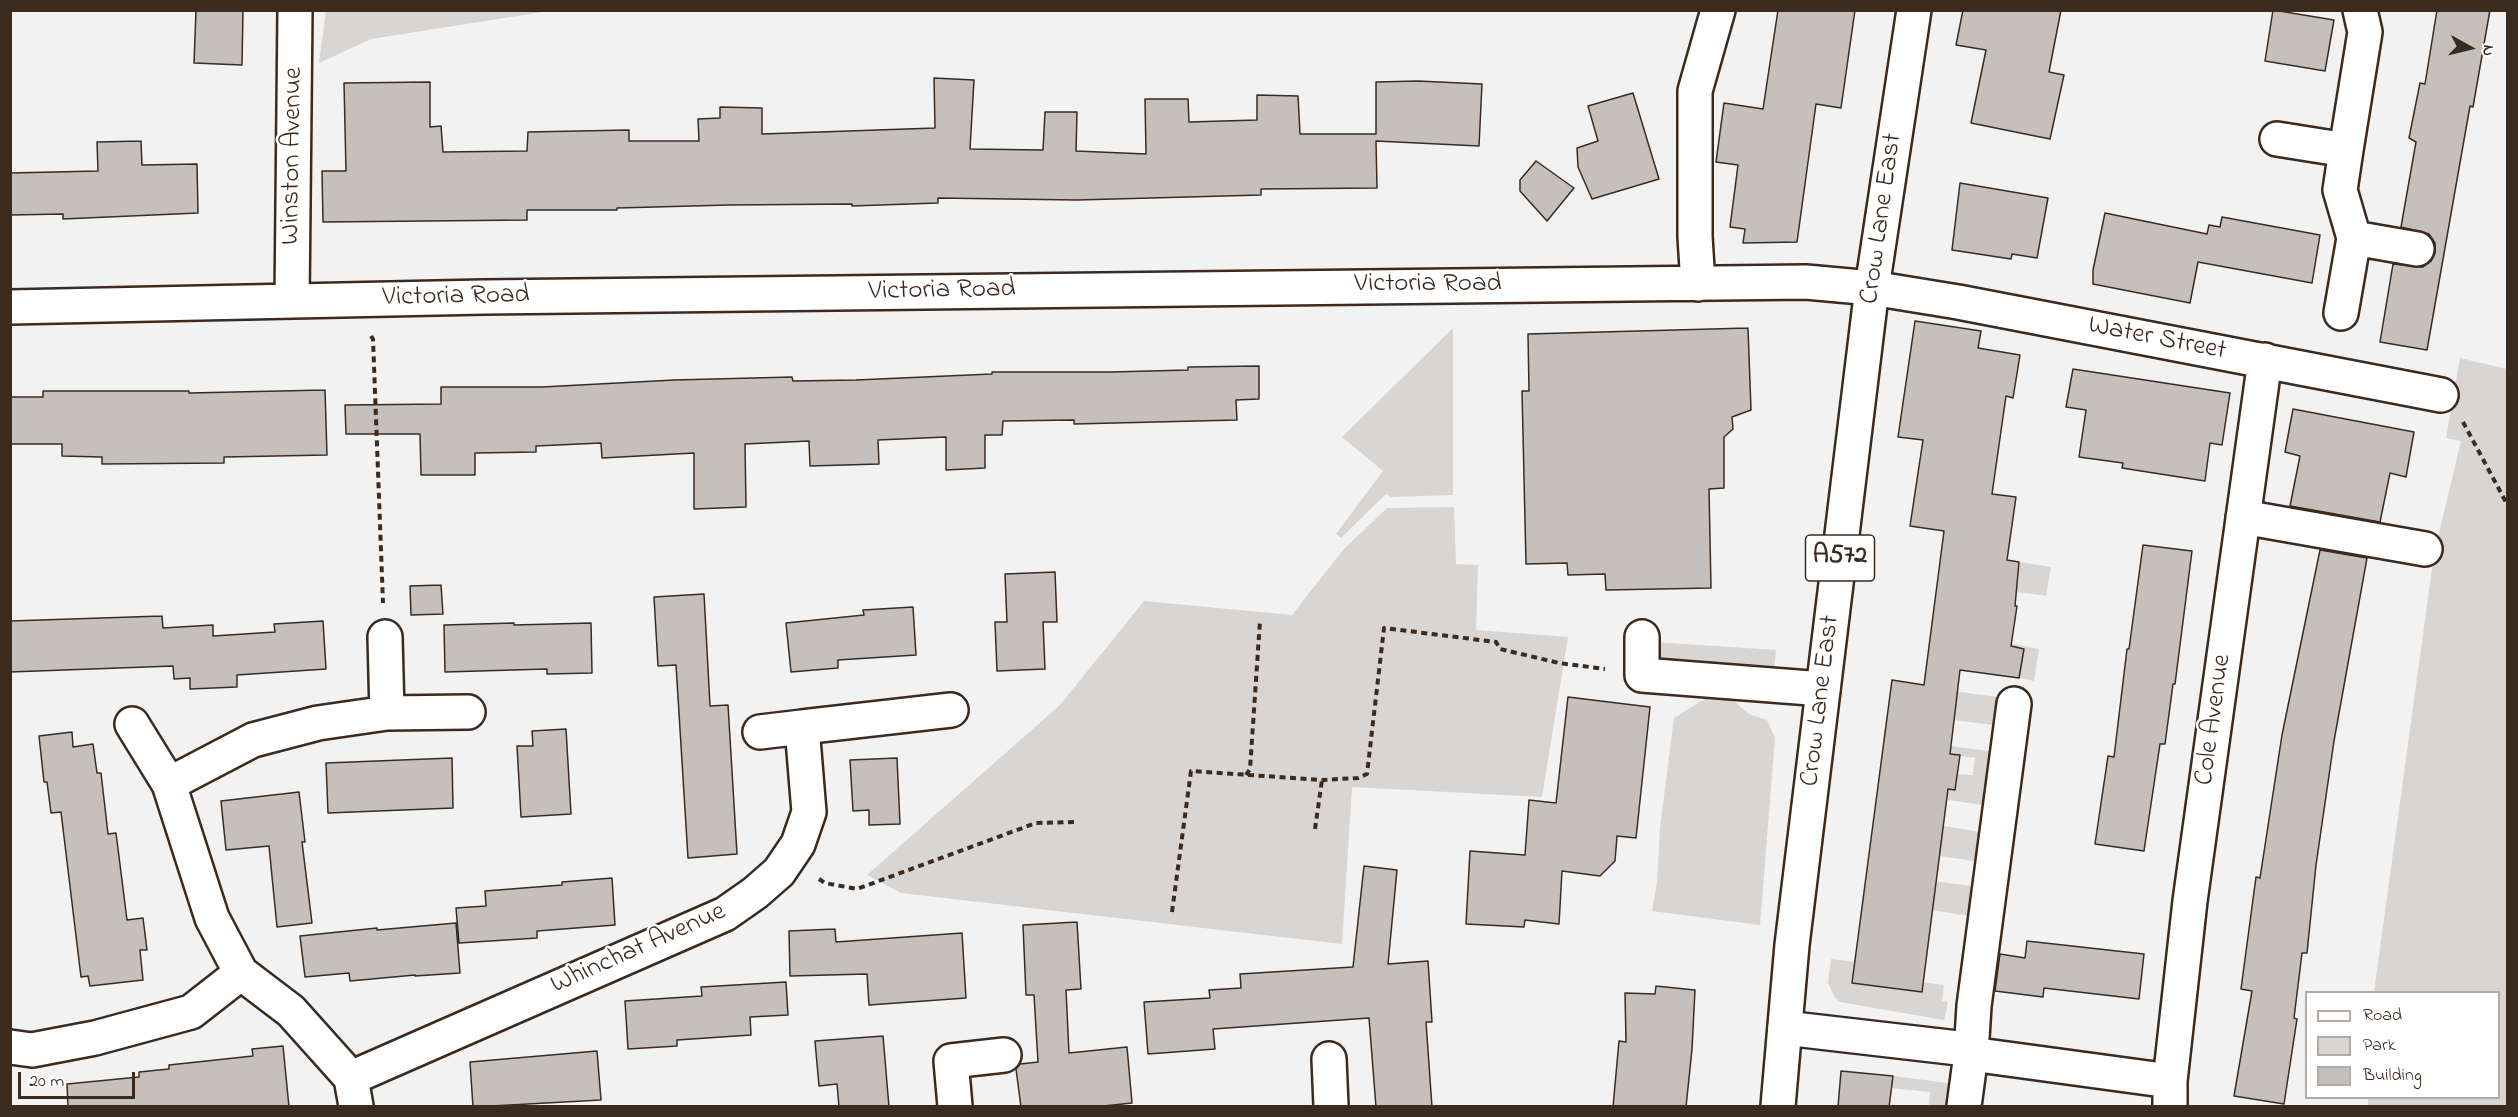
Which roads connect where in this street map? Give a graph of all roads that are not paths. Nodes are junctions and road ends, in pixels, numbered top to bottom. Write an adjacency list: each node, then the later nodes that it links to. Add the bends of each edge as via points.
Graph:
1 (295, 10): 11 (street, Winston Avenue)
2 (1718, 10): 9 (street, via 1695,91)
3 (1914, 10): 10 (street, Crow Lane East / A572)
4 (2360, 10): 6 (street, via 2365,32)
5 (2277, 139): 6 (street)
6 (2346, 150): 7 (street, via 2340,190)
7 (2354, 237): 8 (street); 13 (street)
8 (2416, 249)
9 (1698, 284): 10 (street, Victoria Road, via 1806,282); 11 (street, Victoria Road, via 508,296)
10 (1872, 288): 14 (street, Water Street); 20 (street, Crow Lane East / A572)
11 (292, 302): 12 (street, Victoria Road)
12 (10, 307)
13 (2341, 313)
14 (2265, 360): 15 (street, Water Street); 16 (street, Cole Avenue)
15 (2441, 395)
16 (2243, 517): 17 (street); 36 (street, Cole Avenue, via 2190,902)
17 (2425, 549)
18 (385, 637): 23 (street)
19 (1642, 637): 20 (street, via 1642,675)
20 (1823, 688): 30 (street, Crow Lane East / A572)
21 (2014, 704): 32 (street)
22 (951, 710): 26 (street)
23 (387, 712): 24 (street); 28 (street, via 318,723 253,740)
24 (468, 712)
25 (132, 724): 28 (street)
26 (802, 727): 27 (street); 35 (street, Whinchat Avenue, via 809,812 798,844 779,872 755,893 725,914)
27 (760, 732)
28 (170, 784): 29 (street, via 212,918)
29 (242, 973): 31 (street, via 191,1012 95,1038 32,1050); 35 (street, via 291,1011)
30 (1785, 1028): 32 (street, Cole Avenue, via 1958,1048); 39 (street, Crow Lane East / A572)
31 (10, 1047)
32 (1971, 1054): 36 (street, Cole Avenue); 40 (street)
33 (1004, 1055): 37 (street, via 951,1061)
34 (1329, 1059): 38 (street)
35 (354, 1092)
36 (2170, 1094)
37 (956, 1107)
38 (1331, 1107)
39 (1778, 1107)
40 (1964, 1107)

